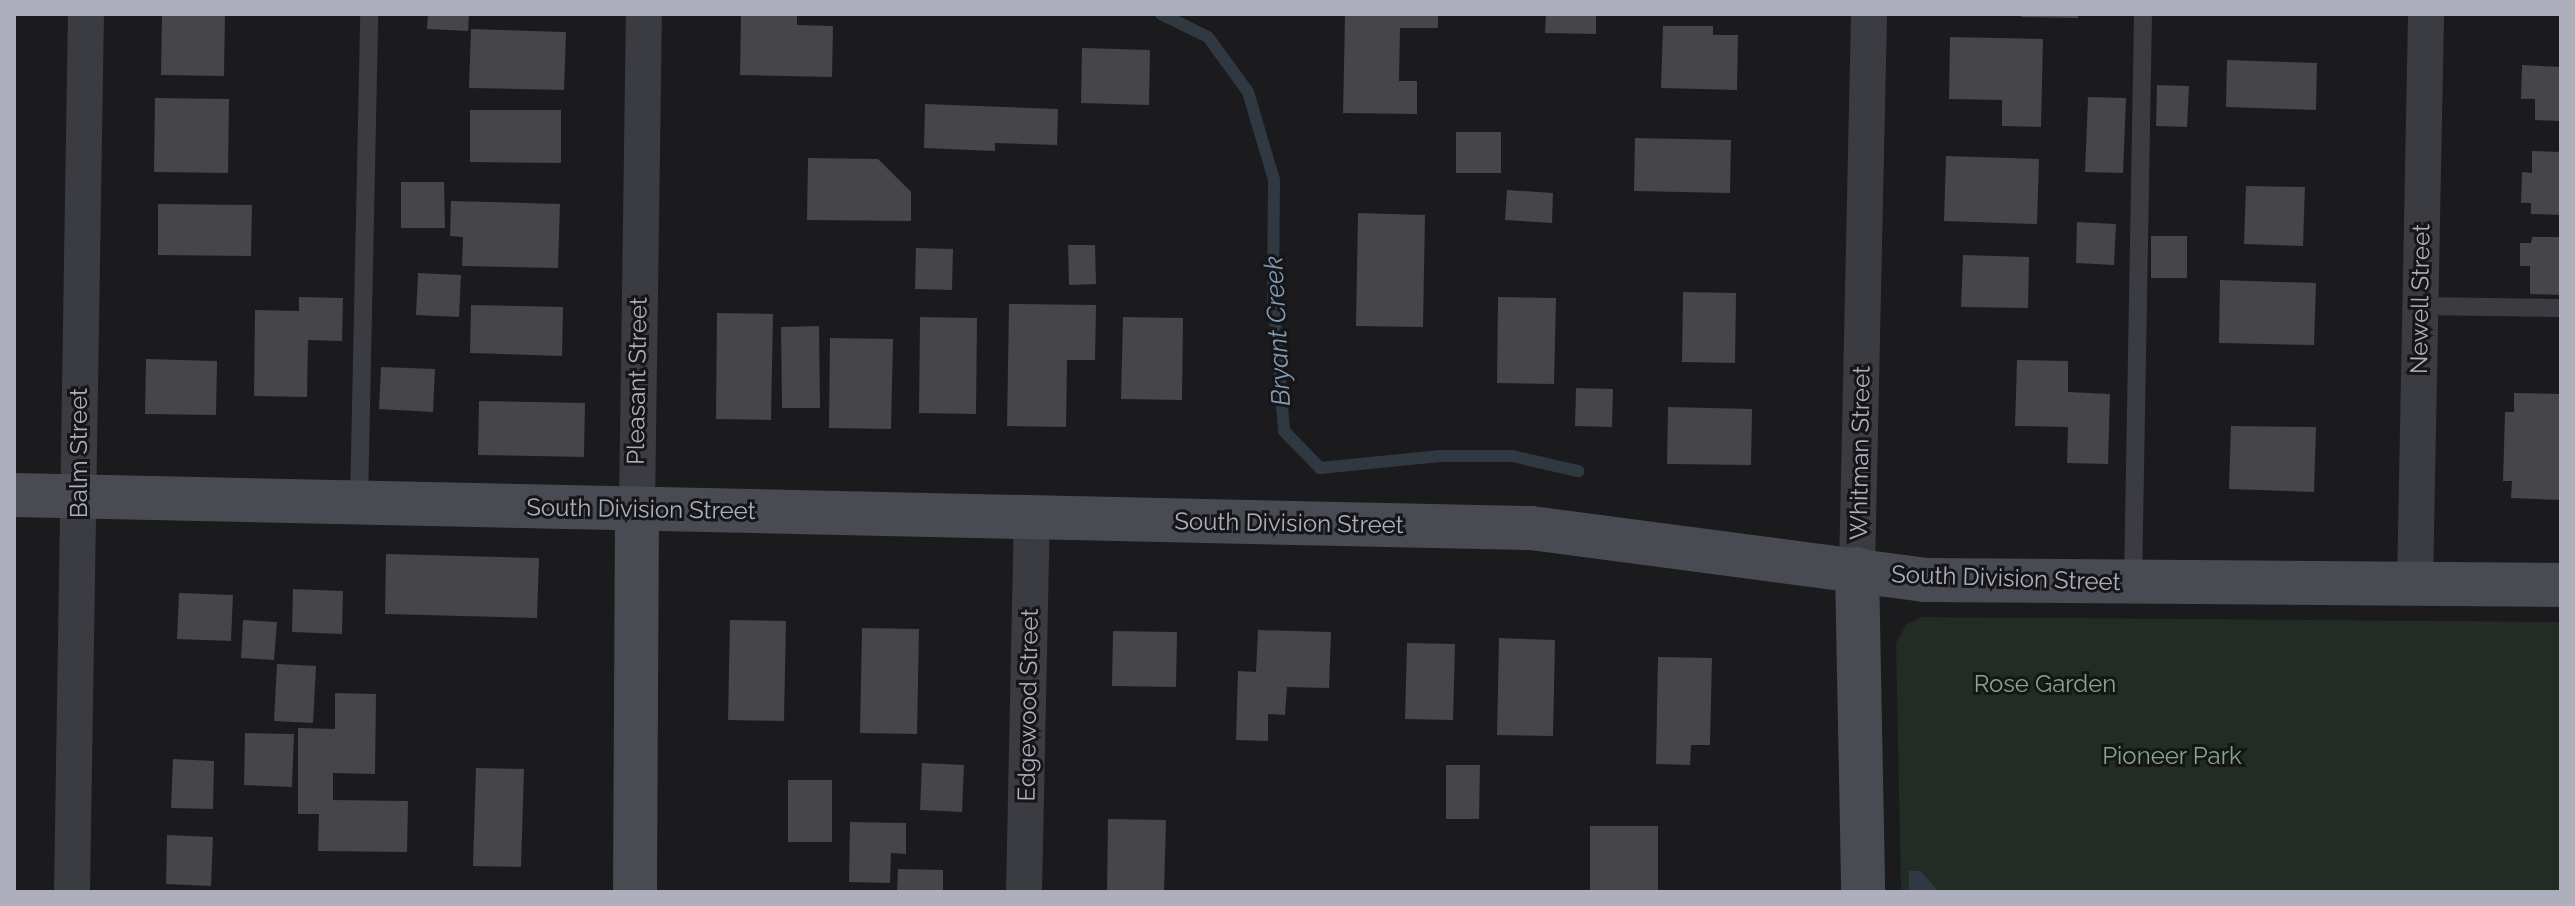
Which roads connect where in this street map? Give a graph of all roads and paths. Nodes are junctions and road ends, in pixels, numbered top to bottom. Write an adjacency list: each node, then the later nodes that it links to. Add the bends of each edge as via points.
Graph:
1 (86, 14): 10 (street, Balm Street)
2 (369, 14): 11 (lane)
3 (644, 14): 12 (street, Pleasant Street)
4 (1869, 14): 14 (street, Whitman Street)
5 (2143, 14): 15 (lane)
6 (2426, 14): 7 (street, Newell Street)
7 (2420, 306): 8 (lane); 16 (street, Newell Street)
8 (2561, 308)
9 (14, 495): 10 (street, South Division Street)
10 (77, 497): 11 (street, South Division Street); 18 (street, Balm Street, via 80,599)
11 (359, 503): 12 (street, South Division Street)
12 (637, 508): 13 (street, South Division Street); 19 (street, Pleasant Street)
13 (1032, 517): 14 (street, South Division Street, via 1531,528); 20 (street, Edgewood Street)
14 (1857, 569): 15 (street, South Division Street, via 1925,580); 21 (street, Whitman Street)
15 (2133, 582): 16 (street, South Division Street)
16 (2415, 584): 17 (street, South Division Street)
17 (2561, 585)
18 (72, 892)
19 (635, 892)
20 (1024, 892)
21 (1863, 892)

